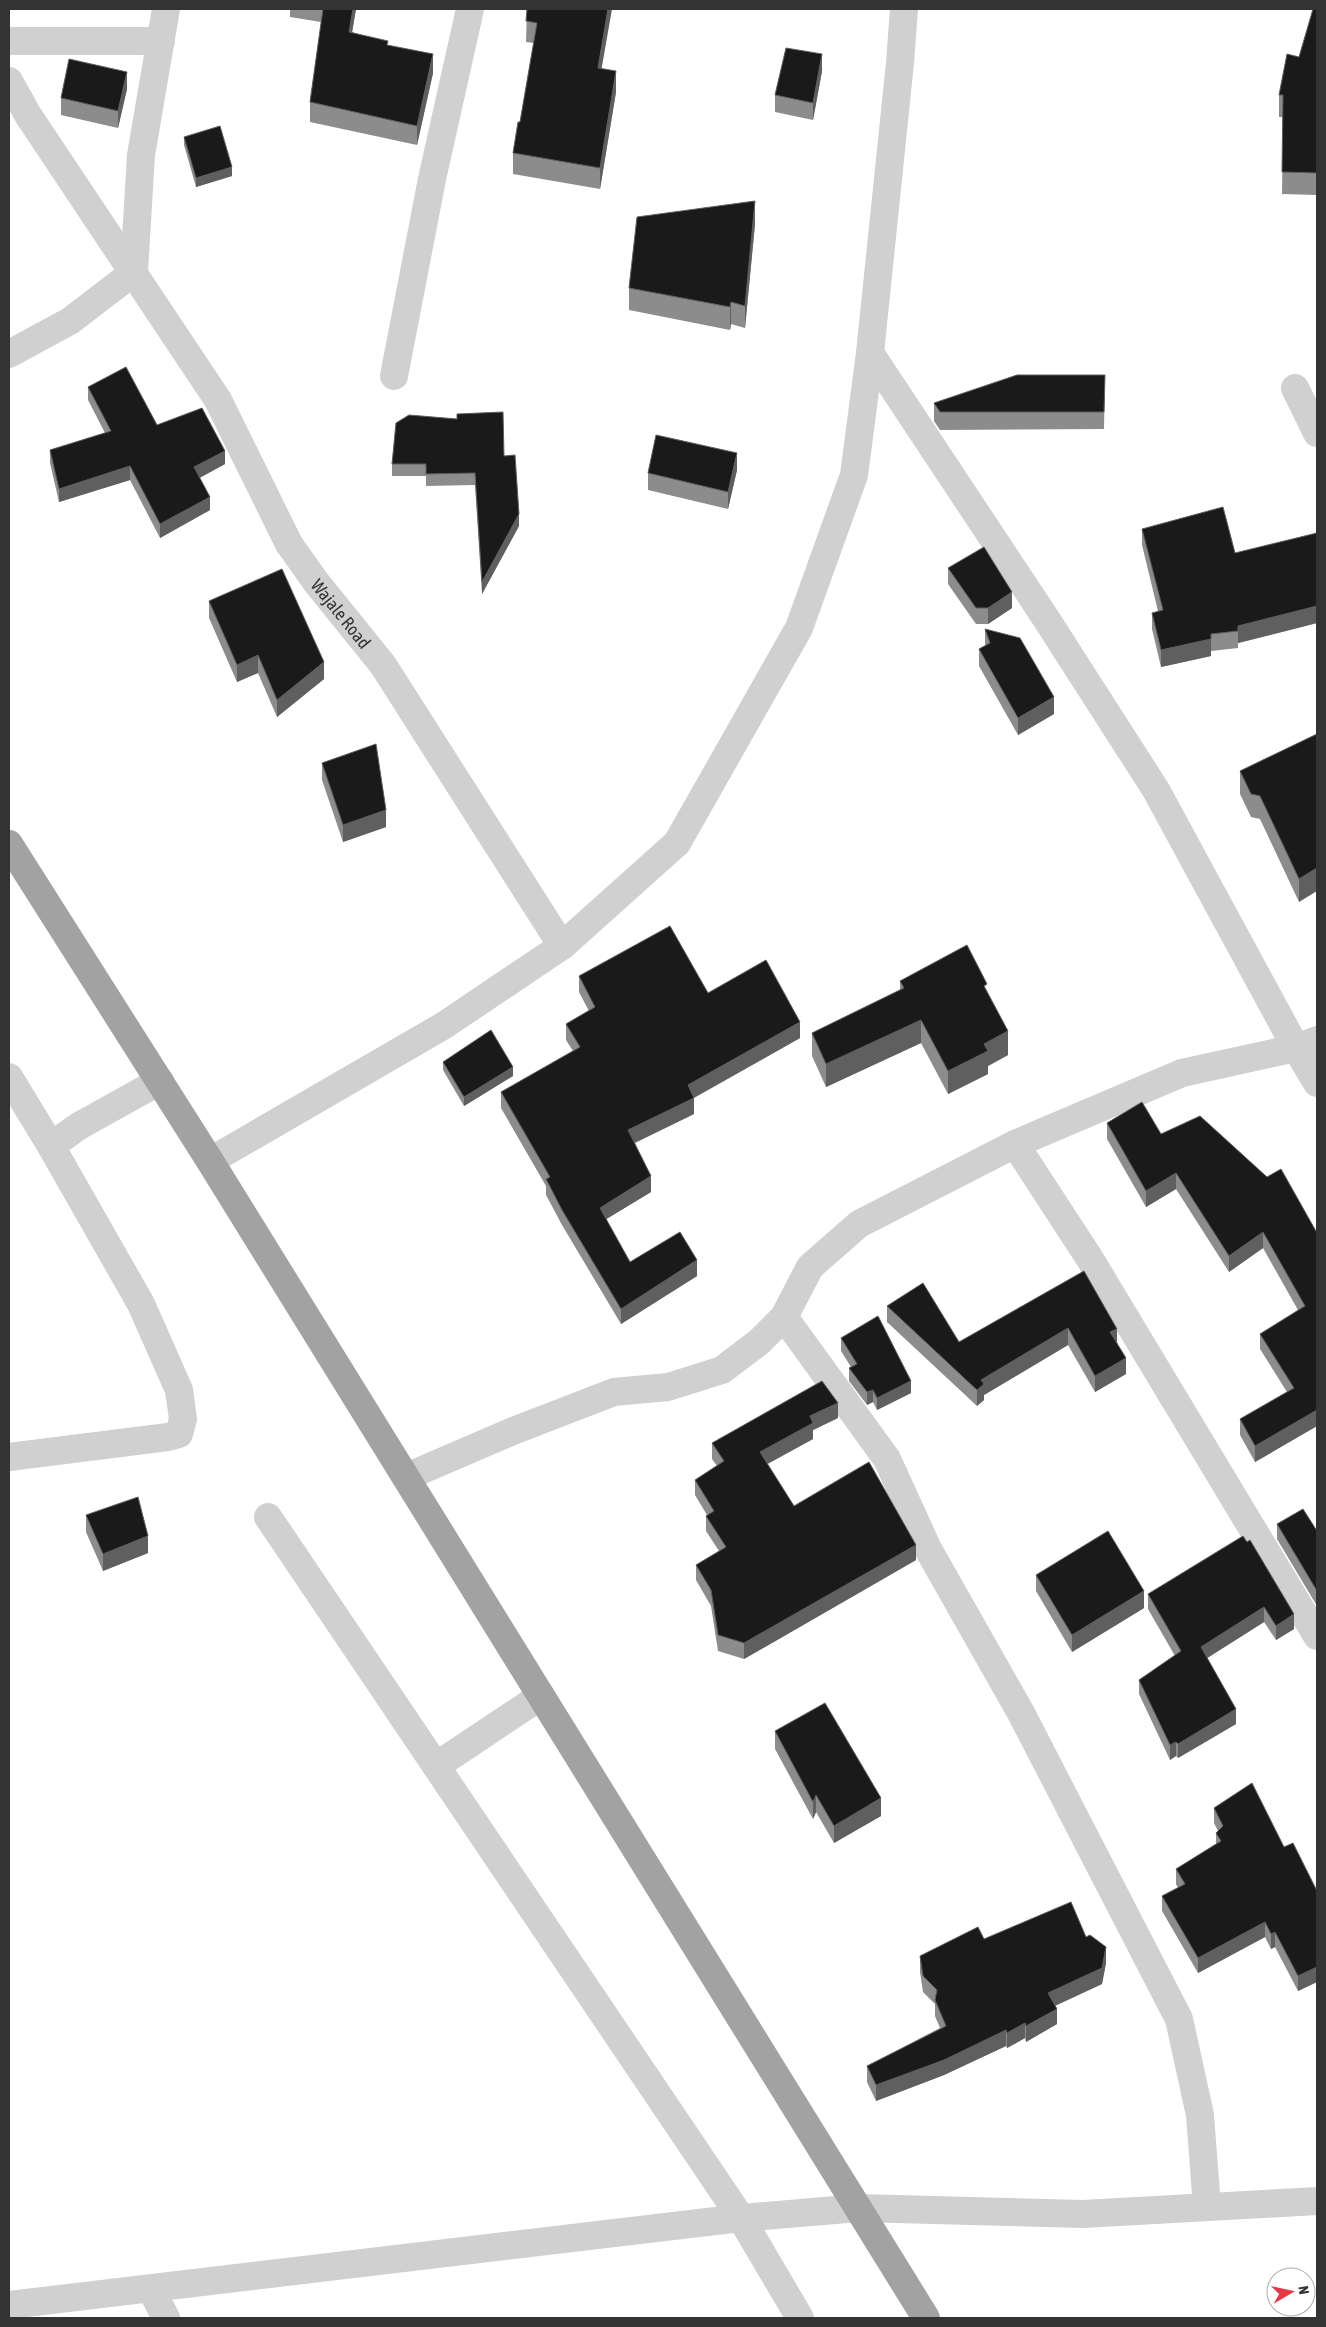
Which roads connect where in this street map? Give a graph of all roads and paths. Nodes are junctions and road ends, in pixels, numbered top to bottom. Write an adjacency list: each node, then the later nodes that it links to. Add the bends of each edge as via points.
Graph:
1 (166, 9): 5 (street)
2 (470, 9): 10 (street, via 432,180)
3 (904, 9): 8 (street)
4 (9, 41): 5 (street)
5 (161, 41): 7 (street, via 141,155)
6 (9, 81): 7 (street, Wajale Road, via 28,115)
7 (134, 272): 9 (street, via 70,321); 14 (street, Wajale Road, via 218,400 290,544 316,582 383,665)
8 (870, 353): 14 (street, via 854,475 799,628 677,843); 15 (street, via 1156,790)
9 (9, 354)
10 (394, 376)
11 (1295, 388): 12 (street)
12 (1317, 433)
13 (9, 844): 17 (highway)
14 (562, 946): 21 (street, via 443,1026)
15 (1307, 1044): 18 (street); 19 (street, via 1182,1072)
16 (9, 1077): 20 (street)
17 (160, 1081): 20 (street); 21 (highway)
18 (1317, 1083)
19 (1015, 1144): 22 (street, via 859,1224 810,1267); 26 (street, via 1090,1259)
20 (50, 1146): 23 (street, via 142,1304 179,1390 183,1418 179,1434 168,1437)
21 (210, 1161): 24 (highway)
22 (784, 1317): 24 (street, via 759,1342 722,1370 668,1387 614,1392 513,1431); 30 (street, via 887,1459 928,1549 1021,1714 1179,2018 1200,2115)
23 (9, 1457)
24 (406, 1478): 27 (highway)
25 (268, 1517): 28 (street)
26 (1317, 1636)
27 (541, 1696): 28 (street); 31 (highway)
28 (436, 1766): 32 (street)
29 (1317, 2201): 30 (street)
30 (1207, 2207): 31 (street, via 1083,2214)
31 (859, 2208): 32 (street); 37 (highway)
32 (741, 2218): 33 (street); 36 (street)
33 (151, 2289): 34 (street); 35 (street)
34 (9, 2306)
35 (166, 2318)
36 (800, 2318)
37 (926, 2318)

